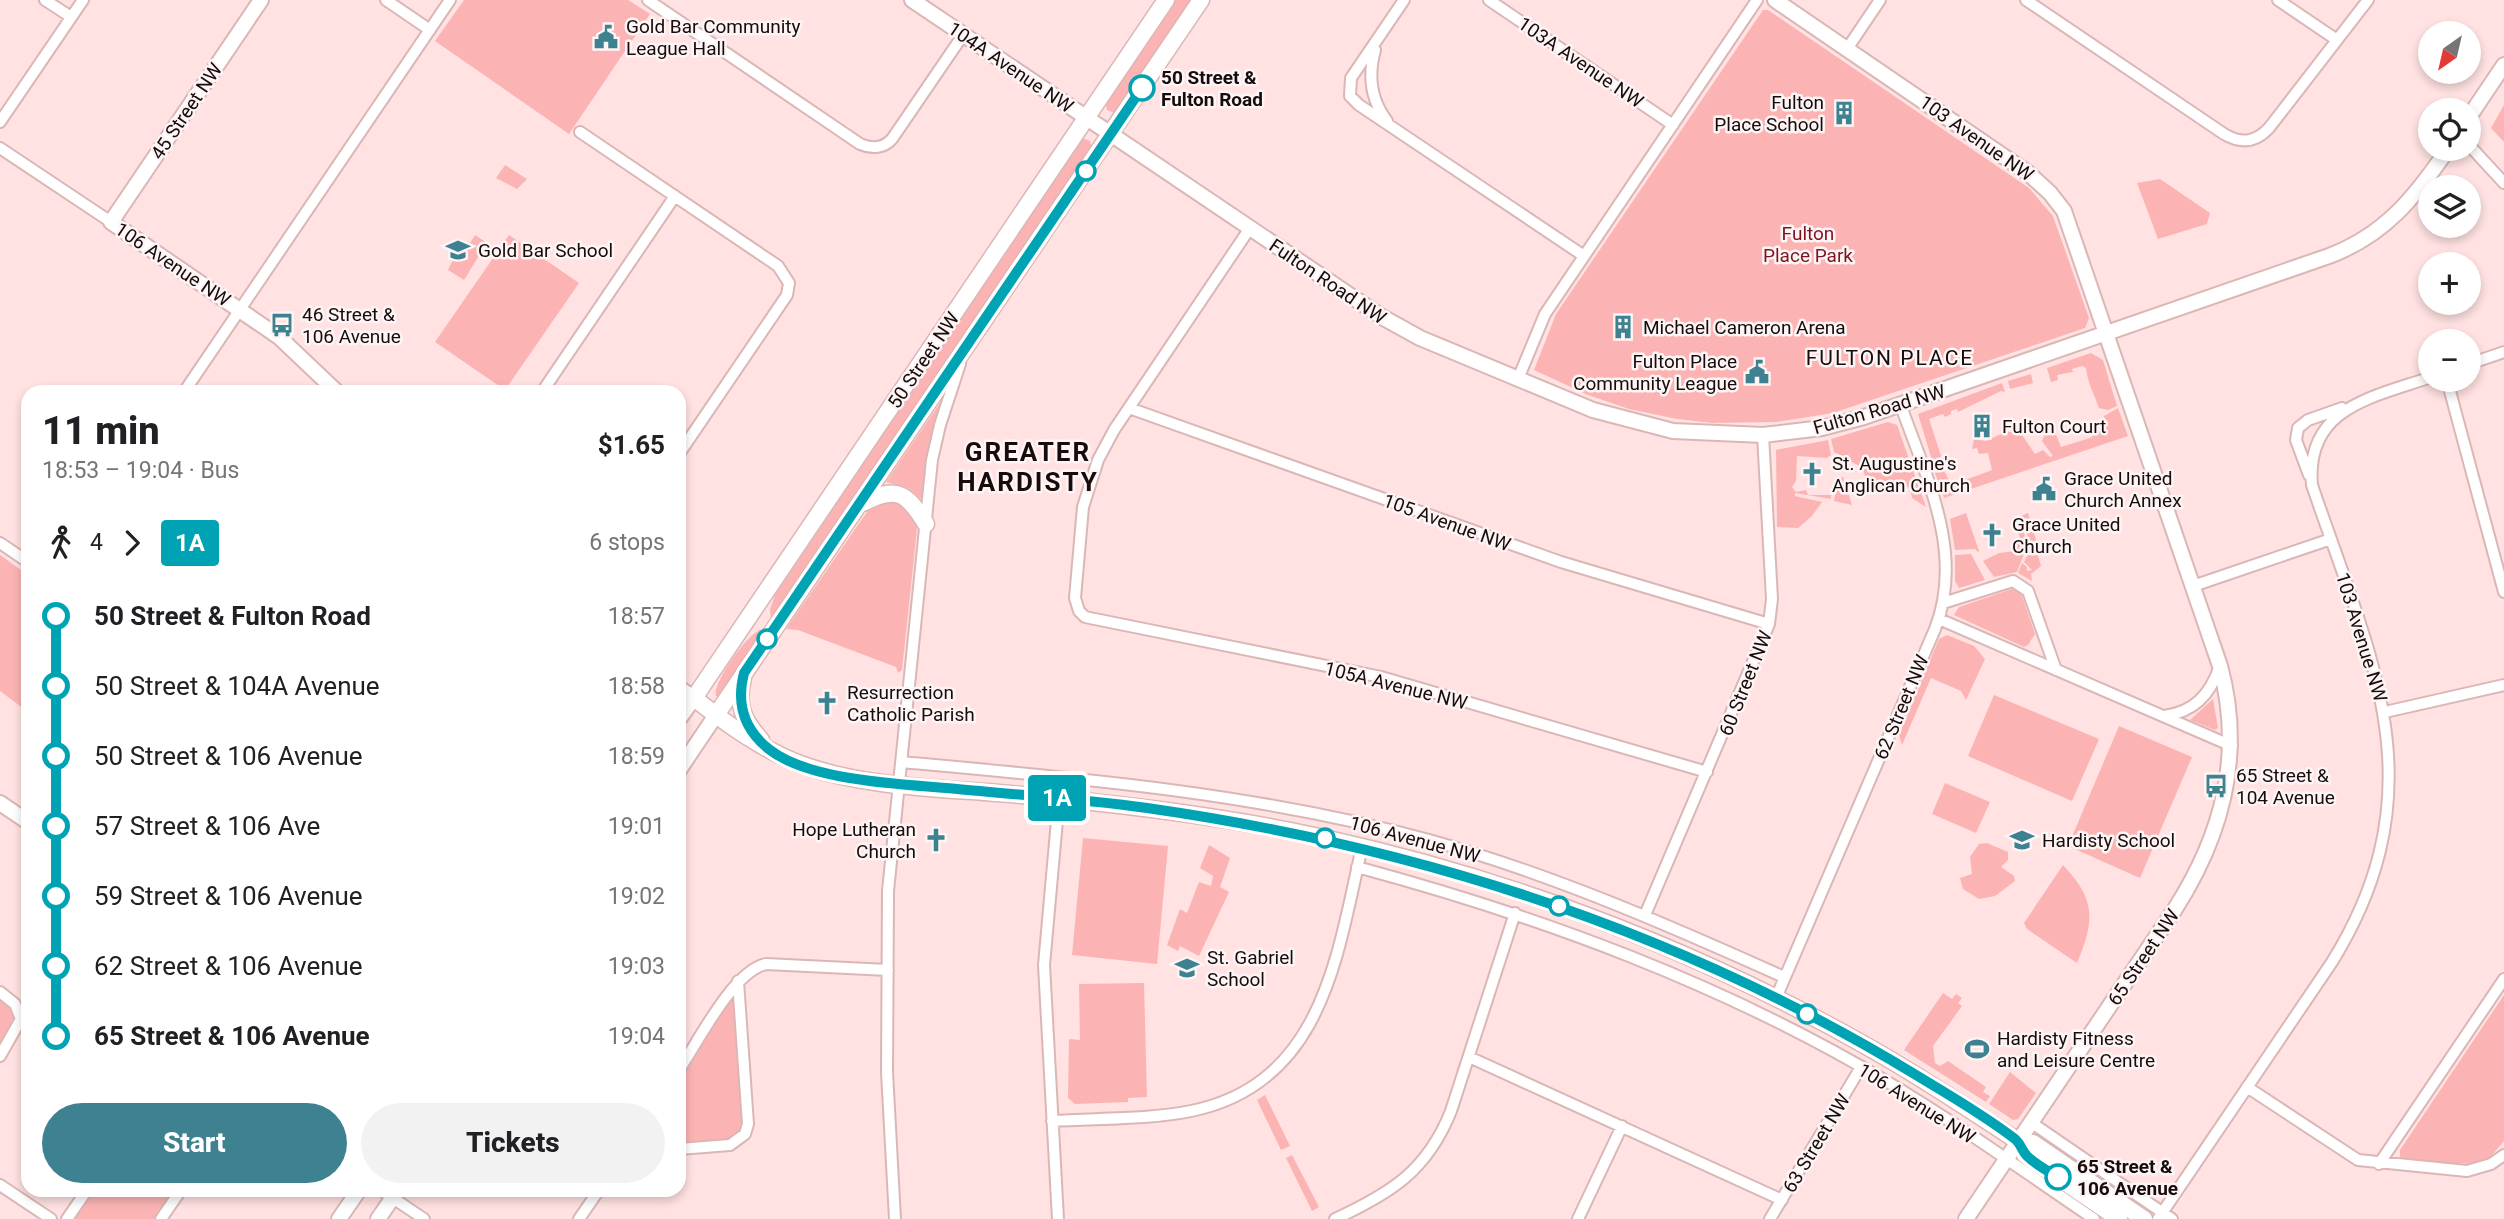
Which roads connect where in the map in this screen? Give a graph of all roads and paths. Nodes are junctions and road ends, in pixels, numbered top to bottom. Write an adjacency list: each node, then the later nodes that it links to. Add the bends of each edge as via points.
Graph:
1 (45, 0): 18 (street)
2 (83, 0): 18 (street)
3 (261, 0): 37 (street, 45 Street NW)
4 (387, 0): 19 (street)
5 (450, 0): 19 (street)
6 (648, 0): 20 (street, via 860,144 877,147 892,139)
7 (912, 0): 20 (street, 104A Avenue NW)
8 (1166, 0): 26 (main road, 50 Street NW)
9 (1201, 0): 31 (main road, 50 Street NW)
10 (1404, 0): 21 (street)
11 (1489, 0): 28 (street, 103A Avenue NW)
12 (1757, 0): 28 (street)
13 (1774, 0): 23 (street, 103 Avenue NW)
14 (1880, 0): 23 (street)
15 (2026, 0): 22 (street, via 2237,140 2248,141 2269,128)
16 (2278, 0): 22 (street)
17 (2368, 0): 22 (street)
18 (71, 17): 27 (street)
19 (430, 30): 40 (street)
20 (963, 35): 26 (street, 104A Avenue NW)
21 (1379, 38): 29 (street, via 1372,59 1372,86 1377,105); 29 (street, via 1351,78 1349,91 1359,105)
22 (2337, 40)
23 (1847, 49): 41 (street, 103 Avenue NW, via 2028,173 2050,193 2068,221)
24 (2504, 65): 25 (street)
25 (2481, 99)
26 (1087, 118): 31 (street, 104A Avenue NW); 72 (main road, 50 Street NW)
27 (0, 122)
28 (1673, 125): 39 (street)
29 (1391, 126): 39 (street)
30 (580, 132): 36 (street)
31 (1111, 134): 38 (street, Fulton Road NW); 42 (main road, 50 Street NW)
32 (0, 148): 37 (street, 106 Avenue NW)
33 (2481, 158): 35 (street)
34 (2439, 161): 41 (street, Fulton Road NW, via 2406,206 2361,242)
35 (2504, 183)
36 (675, 196): 49 (street); 55 (street, via 778,266 789,283 787,295)
37 (111, 222): 40 (street, 106 Avenue NW)
38 (1250, 228): 45 (street, Fulton Road NW, via 1394,325); 53 (street)
39 (1584, 256): 45 (street, via 1545,314)
40 (239, 310): 47 (street); 48 (street, 106 Avenue NW, via 289,345)
41 (2107, 334): 51 (street, Fulton Road NW); 62 (street)
42 (966, 348): 57 (main road, 50 Street NW); 58 (street, via 932,460)
43 (2504, 352): 44 (street)
44 (2481, 360)
45 (1518, 379): 54 (street, Fulton Road NW, via 1587,408 1650,427 1698,434)
46 (2418, 382): 52 (street)
47 (189, 385)
48 (330, 385)
49 (547, 385)
50 (2450, 392): 63 (street)
51 (1901, 406): 54 (street, Fulton Road NW, via 1822,428); 64 (street, 62 Street NW, via 1941,523 1947,562)
52 (2348, 406): 56 (street, 103 Avenue NW, via 2322,436 2312,463); 56 (street, 103 Avenue NW, via 2308,419 2298,428 2296,440)
53 (1129, 408): 66 (street, 105 Avenue NW, via 1561,562); 81 (street, 105A Avenue NW, via 1102,450 1086,495 1075,598 1081,614 1106,624 1381,677)
54 (1763, 435): 66 (street, 60 Street NW, via 1772,599)
55 (686, 444)
56 (2312, 485): 59 (street, 103 Avenue NW)
57 (860, 504): 58 (main road, via 877,495 900,494 912,502); 69 (main road, 50 Street NW)
58 (926, 524): 80 (street)
59 (2331, 539): 62 (street); 74 (street, 103 Avenue NW, via 2371,655)
60 (0, 543): 61 (street)
61 (21, 557)
62 (2193, 586): 67 (street)
63 (2504, 593)
64 (1943, 603): 65 (street, 62 Street NW); 68 (street, via 2009,582 2022,584)
65 (1939, 619): 68 (street); 91 (street, 62 Street NW)
66 (1769, 624): 81 (street, 60 Street NW)
67 (2220, 666): 76 (street, via 2202,699 2184,712); 77 (street)
68 (2056, 670): 76 (street)
69 (744, 673): 75 (main road, 50 Street NW); 78 (main road, via 741,712)
70 (2504, 685): 74 (street)
71 (686, 693): 72 (street, 106 Avenue NW)
72 (694, 698): 73 (street, 50 Street NW); 75 (main road, 106 Avenue NW)
73 (686, 709)
74 (2385, 712): 100 (street, 103 Avenue NW, via 2388,794 2377,859 2356,919)
75 (716, 715): 78 (main road, 106 Avenue NW); 79 (street, 50 Street NW)
76 (2163, 716): 77 (street)
77 (2232, 746): 102 (street, 65 Street NW, via 2222,810 2193,881)
78 (771, 751): 82 (main road, 106 Avenue NW, via 822,771)
79 (686, 760)
80 (901, 761): 82 (street); 89 (street, 106 Avenue NW, via 1162,788 1310,812 1455,848)
81 (1707, 772): 89 (street, 60 Street NW)
82 (898, 784): 83 (main road, 106 Avenue NW); 90 (street, via 888,891)
83 (1059, 798): 86 (main road, 106 Avenue NW, via 1228,820); 101 (street, via 1044,965)
84 (0, 803): 85 (street)
85 (21, 817)
86 (1362, 847): 87 (street); 95 (main road, 106 Avenue NW, via 1577,913)
87 (1357, 867): 88 (street, 106 Avenue NW); 101 (street, via 1321,1004 1299,1042 1273,1070 1239,1094 1194,1111)
88 (1515, 913): 97 (street); 99 (street, 106 Avenue NW, via 1691,981)
89 (1645, 915): 91 (street, 106 Avenue NW)
90 (888, 970): 93 (street, via 766,964); 125 (street, via 887,1072)
91 (1784, 977): 95 (street, 62 Street NW)
92 (2504, 979): 108 (street)
93 (738, 981): 98 (street); 105 (street, via 747,1129 743,1138 730,1145)
94 (0, 992): 96 (street, via 21,1014 19,1028)
95 (1776, 998): 104 (main road, 106 Avenue NW, via 1880,1054)
96 (0, 1056)
97 (1469, 1057): 103 (street); 127 (street, via 1447,1123 1419,1166 1387,1193)
98 (686, 1059)
99 (1861, 1067): 107 (street, 106 Avenue NW); 116 (street, 63 Street NW)
100 (2247, 1087): 108 (street, via 2352,1158); 117 (street, 103 Avenue NW)
101 (1052, 1121): 126 (street)
102 (2032, 1123): 104 (street, 65 Street NW); 117 (street)
103 (1622, 1126): 116 (street); 128 (street)
104 (2019, 1142): 107 (street, 65 Street NW); 132 (main road, 106 Avenue NW, via 2025,1155); 133 (main road, 106 Avenue NW, via 2033,1143)
105 (686, 1148)
106 (2504, 1155): 108 (street, via 2482,1168 2457,1171)
107 (2007, 1160): 130 (street, 65 Street NW); 131 (street, 106 Avenue NW)
108 (2379, 1164)
109 (0, 1185): 118 (street)
110 (82, 1197): 119 (street)
111 (176, 1197): 120 (street)
112 (354, 1197): 121 (street)
113 (388, 1197): 122 (street)
114 (395, 1197): 123 (street)
115 (593, 1197): 124 (street)
116 (1782, 1200): 129 (street, 63 Street NW)
117 (2164, 1217)
118 (51, 1219)
119 (67, 1219)
120 (161, 1219)
121 (339, 1219)
122 (378, 1219)
123 (424, 1219)
124 (579, 1219)
125 (895, 1219)
126 (1058, 1219)
127 (1335, 1219)
128 (1578, 1219)
129 (1770, 1219)
130 (1966, 1219)
131 (2094, 1219)
132 (2119, 1219)
133 (2144, 1219)

